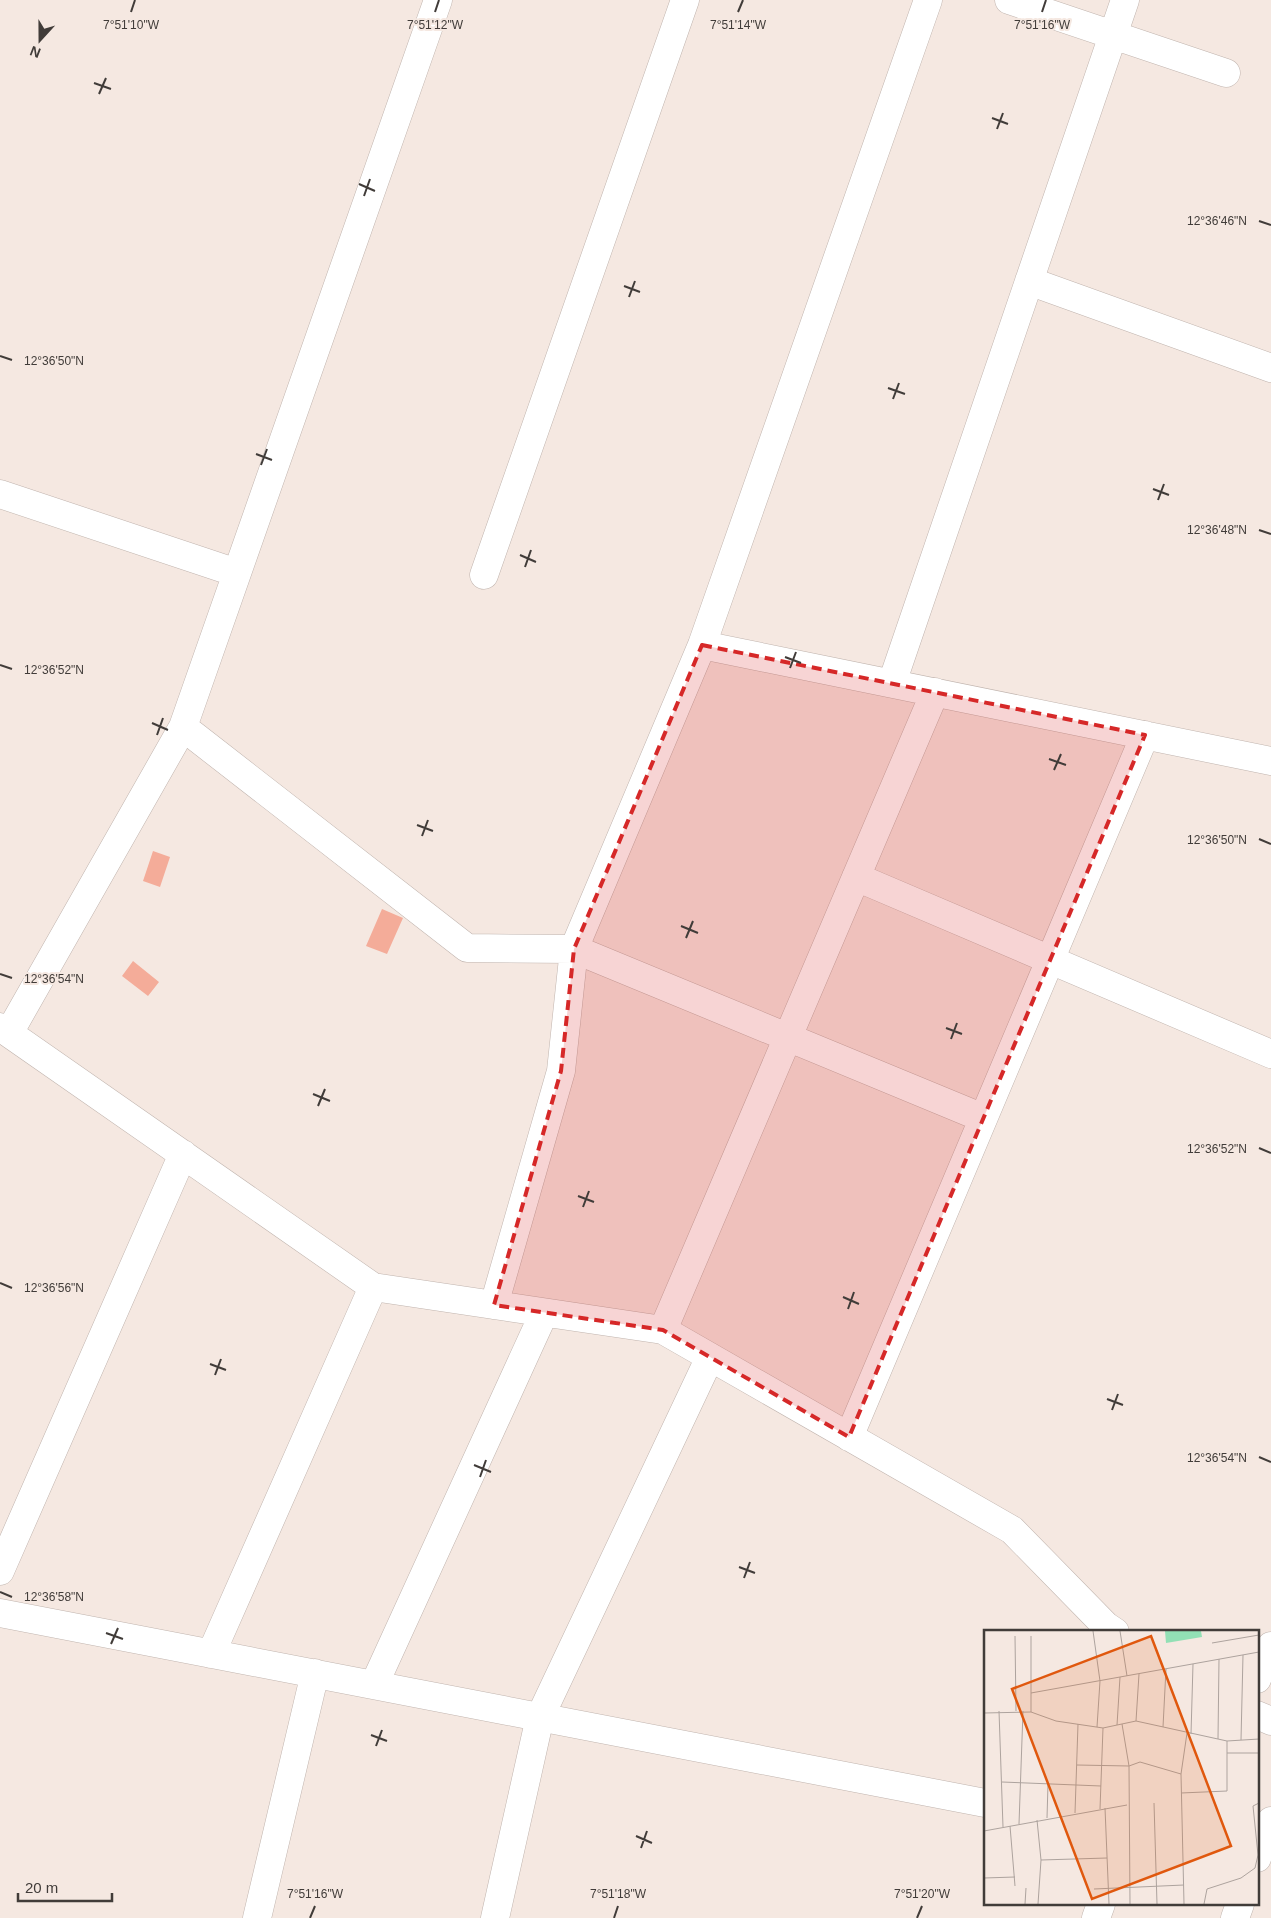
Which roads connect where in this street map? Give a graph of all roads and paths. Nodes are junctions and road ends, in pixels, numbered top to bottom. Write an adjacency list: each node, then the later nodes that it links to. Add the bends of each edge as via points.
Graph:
1 (438, 0): 11 (street)
2 (685, 0): 12 (street)
3 (928, 0): 13 (street)
4 (1009, 0): 6 (street)
5 (1126, 0): 6 (street)
6 (1114, 35): 7 (street); 8 (street)
7 (1226, 73)
8 (1029, 281): 9 (street); 14 (street)
9 (1271, 368)
10 (0, 494): 11 (street)
11 (237, 573): 16 (street)
12 (484, 575)
13 (702, 645): 14 (street); 20 (street)
14 (892, 683): 15 (street)
15 (935, 692): 17 (street); 19 (street)
16 (183, 728): 20 (street, via 467,948); 22 (street)
17 (1145, 735): 18 (street); 21 (street)
18 (1271, 761)
19 (856, 877): 21 (street); 23 (street)
20 (574, 949): 23 (street); 28 (street, via 561,1071)
21 (1050, 960): 24 (street); 25 (street)
22 (5, 1030): 26 (street)
23 (788, 1037): 25 (street); 30 (street)
24 (1270, 1052)
25 (983, 1118): 32 (street)
26 (183, 1154): 27 (street); 33 (street)
27 (373, 1287): 28 (street); 37 (street)
28 (494, 1305): 29 (street)
29 (544, 1313): 30 (street); 40 (street)
30 (663, 1330): 31 (street)
31 (710, 1357): 32 (street); 42 (street)
32 (849, 1437): 35 (street, via 1012,1530)
33 (0, 1570)
34 (0, 1613): 37 (street)
35 (1112, 1630)
36 (1271, 1646): 39 (street)
37 (211, 1654): 38 (street)
38 (315, 1673): 40 (street); 49 (street)
39 (1258, 1676)
40 (374, 1685): 42 (street)
41 (1258, 1715): 43 (street)
42 (540, 1717): 44 (street); 50 (street)
43 (1271, 1721)
44 (984, 1802)
45 (1271, 1821): 46 (street)
46 (1258, 1855)
47 (1100, 1906): 51 (street)
48 (1239, 1906): 52 (street)
49 (257, 1918)
50 (495, 1918)
51 (1096, 1918)
52 (1234, 1918)

